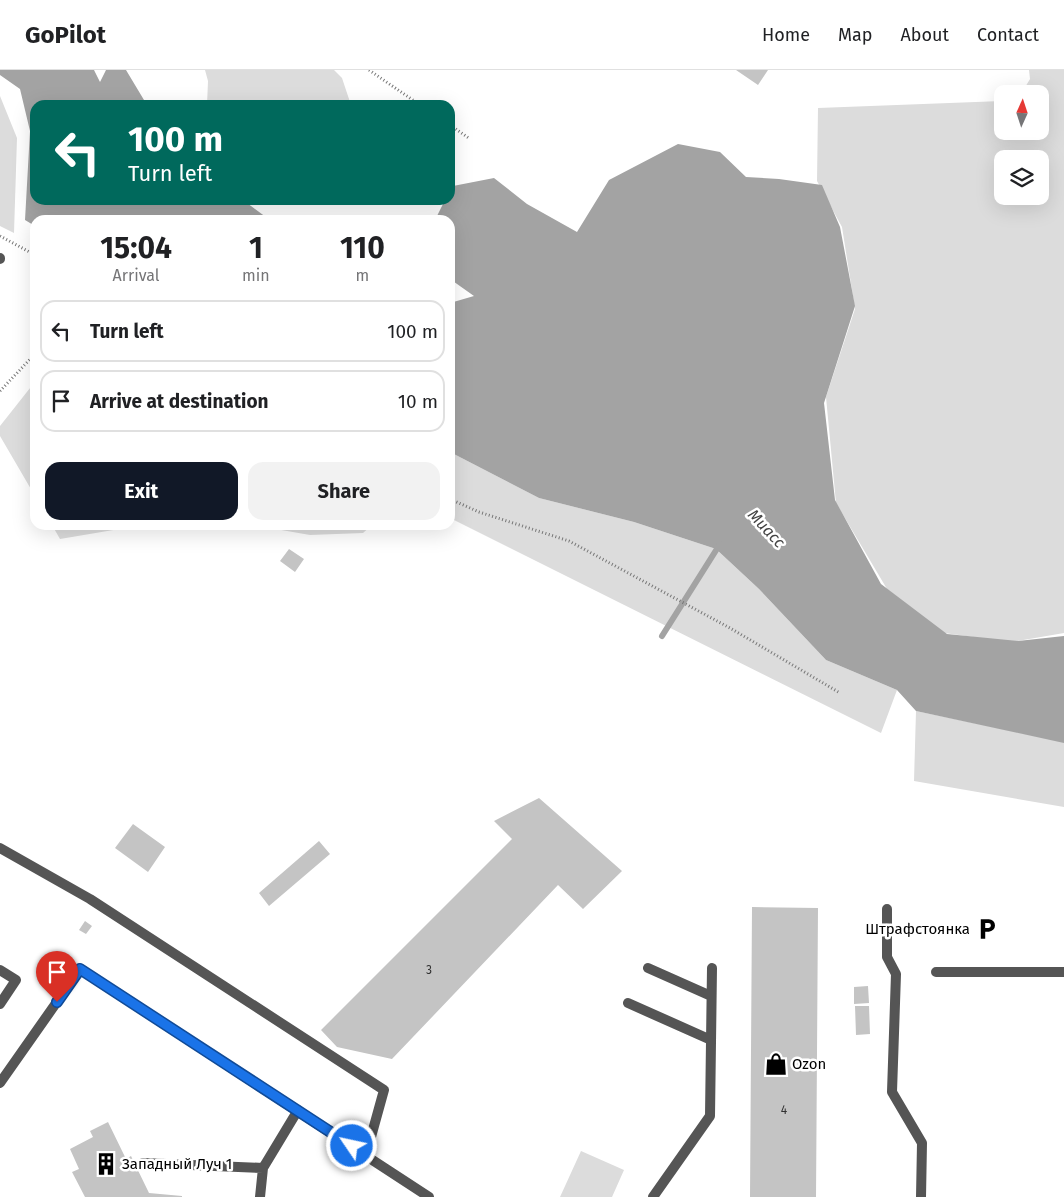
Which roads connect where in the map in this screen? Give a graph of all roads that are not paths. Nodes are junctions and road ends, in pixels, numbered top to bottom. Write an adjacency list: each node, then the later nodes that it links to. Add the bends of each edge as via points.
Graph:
1 (0, 848): 14 (lane, via 90,899 384,1090)
2 (887, 909): 20 (lane, via 887,957 896,974 892,1092 922,1143)
3 (648, 968): 8 (lane)
4 (712, 968): 8 (lane)
5 (0, 970): 10 (lane, via 16,980)
6 (936, 972): 7 (lane)
7 (1064, 972)
8 (712, 996): 11 (lane)
9 (628, 1003): 11 (lane)
10 (0, 1004)
11 (711, 1040): 19 (lane, via 710,1116)
12 (0, 1083): 13 (lane, via 80,969)
13 (298, 1110): 14 (lane); 16 (lane)
14 (366, 1155): 18 (lane)
15 (143, 1163): 16 (lane)
16 (263, 1168): 17 (lane)
17 (260, 1197)
18 (429, 1197)
19 (653, 1197)
20 (920, 1197)

